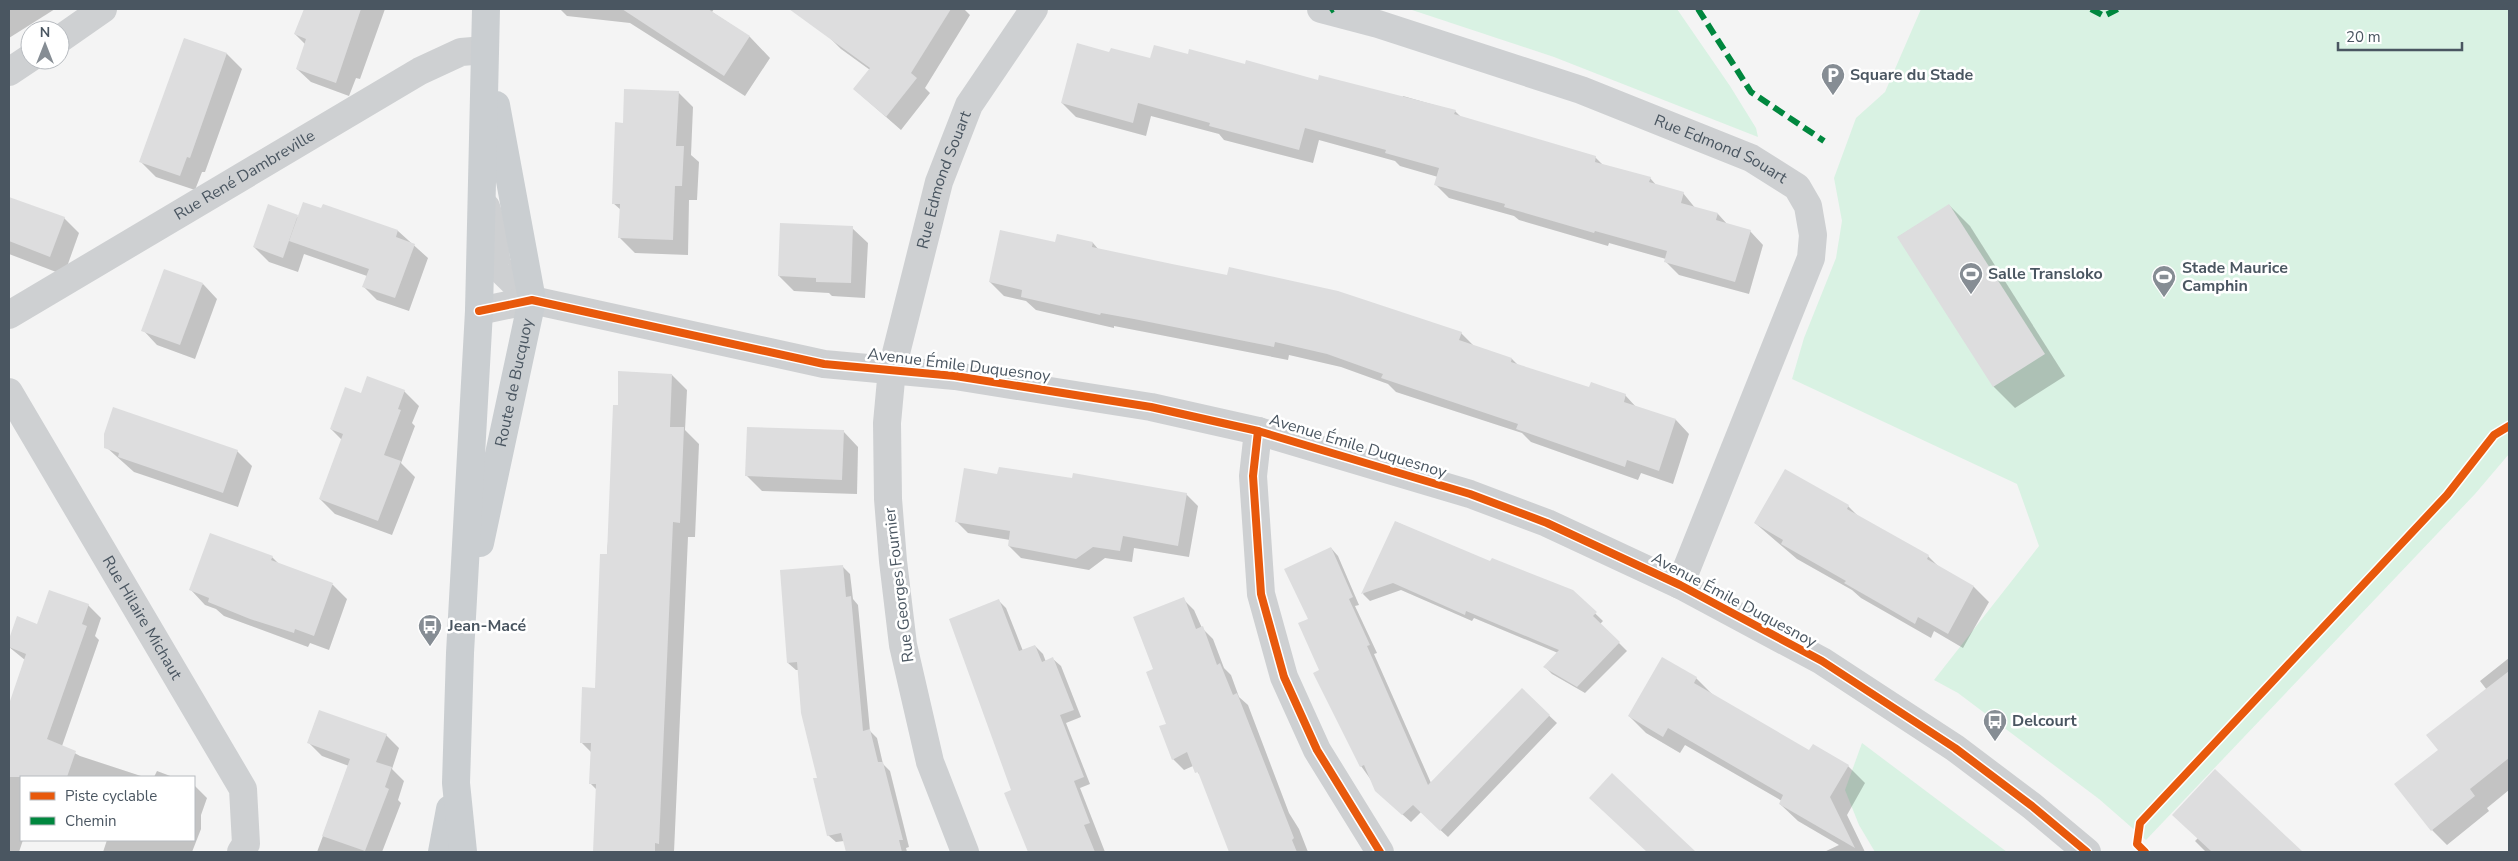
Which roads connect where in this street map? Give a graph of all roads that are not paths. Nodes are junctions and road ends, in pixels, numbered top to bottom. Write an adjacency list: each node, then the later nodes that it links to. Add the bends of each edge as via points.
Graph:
1 (103, 9): 5 (street)
2 (486, 9): 6 (main road, Route de Bucquoy)
3 (1034, 9): 13 (street, Rue Edmond Souart, via 969,105 939,182)
4 (1321, 9): 16 (street, Rue Edmond Souart, via 1378,24 1582,90 1751,158 1796,187 1808,206 1813,235 1811,258)
5 (70, 32)
6 (485, 50): 9 (main road, Route de Bucquoy); 10 (main road, Route de Bucquoy); 12 (street, Rue René Dambreville, via 461,52 420,71)
7 (20, 65): 8 (street)
8 (9, 72)
9 (482, 196): 10 (street, via 492,226 497,266); 11 (main road, Route de Bucquoy)
10 (532, 300): 11 (street); 13 (street, Avenue Émile Duquesnoy, via 824,364); 17 (main road, Route de Bucquoy)
11 (479, 311): 17 (main road, Route de Bucquoy)
12 (9, 315)
13 (892, 369): 15 (street, Avenue Émile Duquesnoy, via 1151,407); 22 (street, Rue Georges Fournier, via 888,498 903,645 930,762)
14 (9, 392): 19 (street, Rue Hilaire Michaut, via 243,789 246,844)
15 (1258, 431): 16 (street, Avenue Émile Duquesnoy, via 1496,504 1547,523); 23 (street, via 1253,476 1261,594 1284,677 1317,750)
16 (1680, 585): 24 (street, Avenue Émile Duquesnoy, via 1822,662 1956,748)
17 (461, 628): 18 (main road, Route de Bucquoy)
18 (456, 783): 20 (main road, Route de Bucquoy); 21 (main road, Route de Bucquoy)
19 (241, 852)
20 (442, 852)
21 (463, 852)
22 (966, 852)
23 (1380, 852)
24 (2087, 852)

